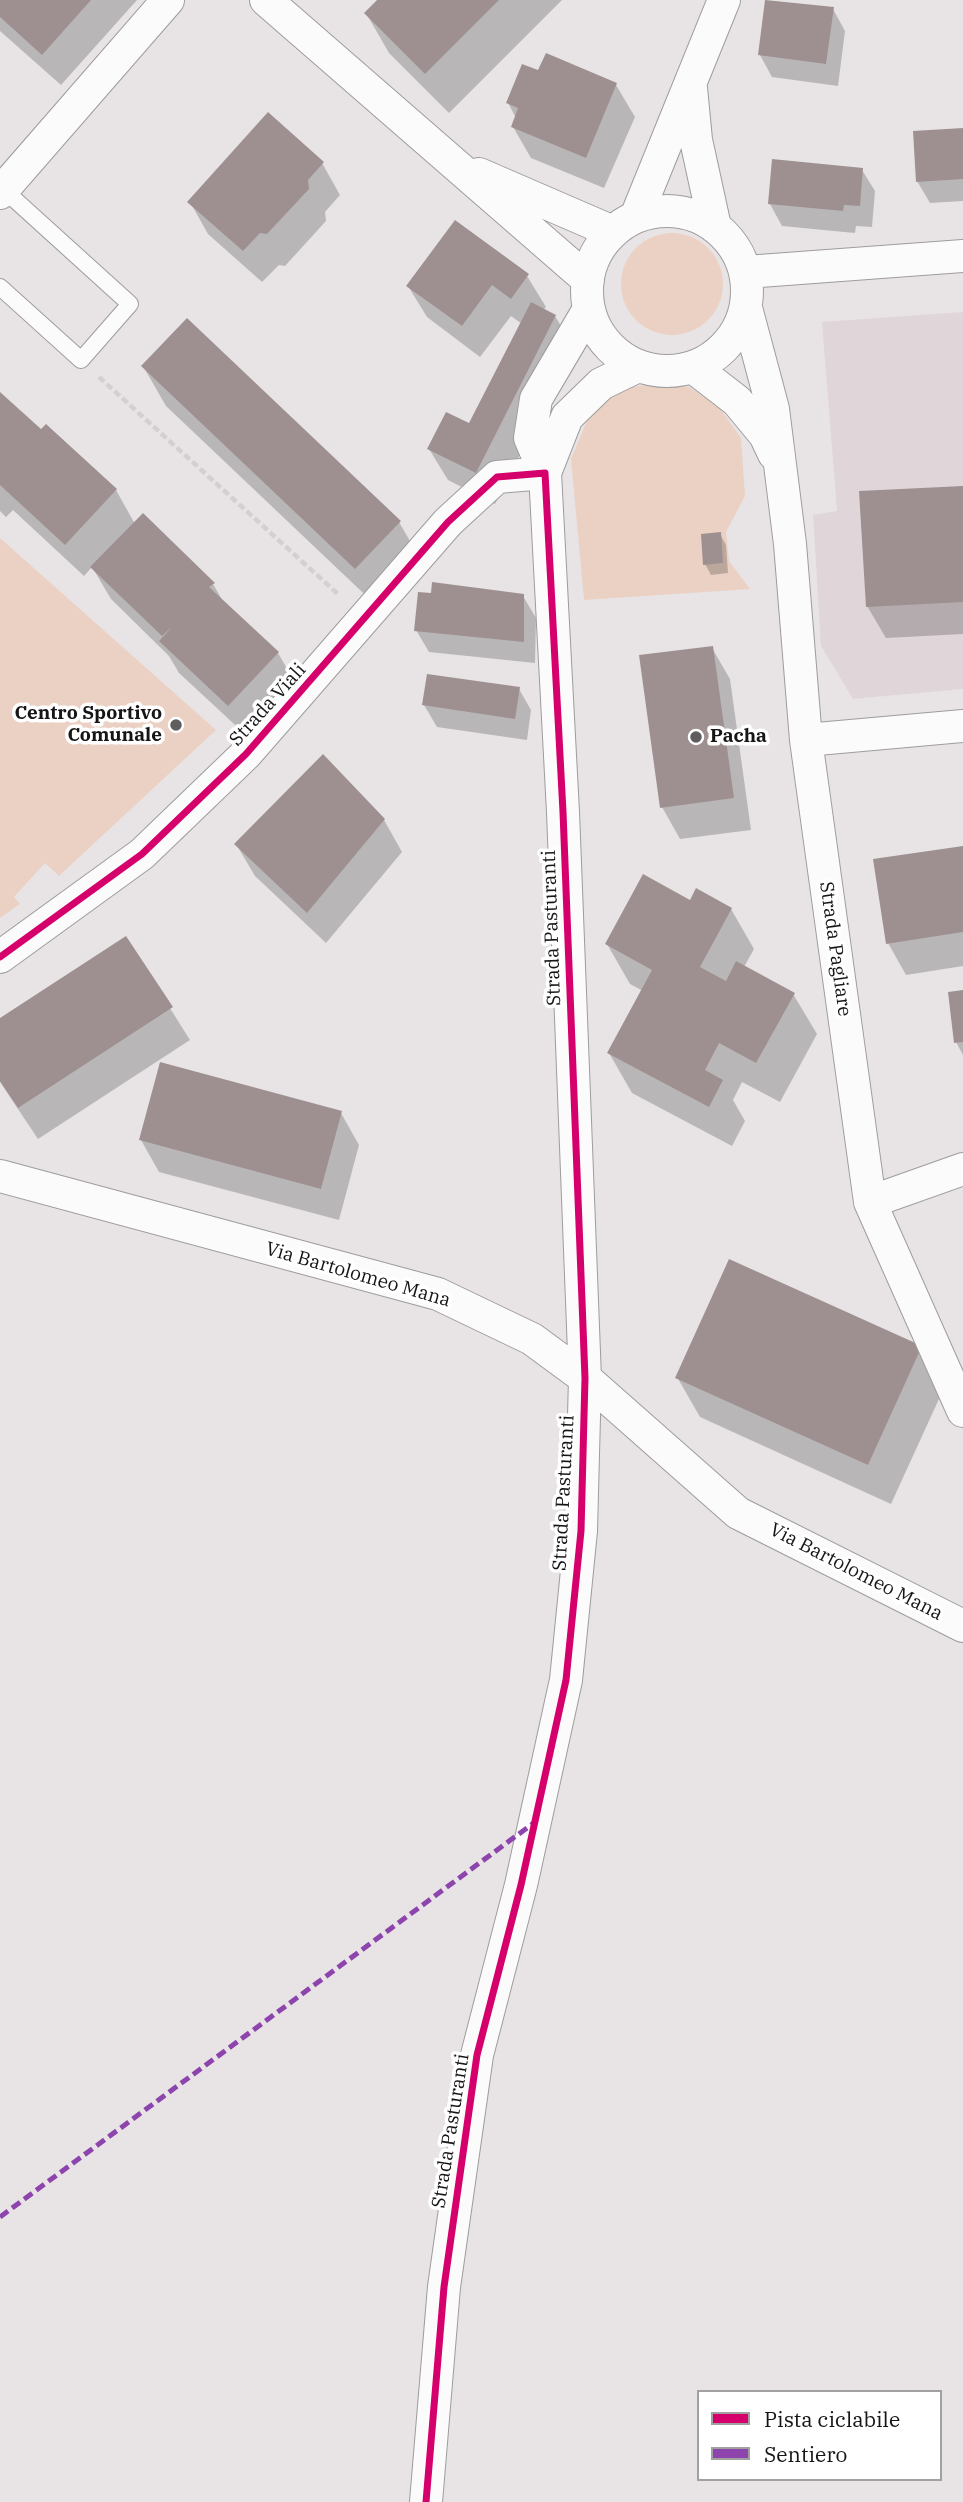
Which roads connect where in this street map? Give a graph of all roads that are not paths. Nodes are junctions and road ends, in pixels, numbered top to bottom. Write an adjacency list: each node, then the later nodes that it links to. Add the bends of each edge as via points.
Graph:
1 (167, 0): 6 (street)
2 (267, 0): 5 (street)
3 (724, 0): 4 (street)
4 (691, 83): 7 (street); 8 (street, via 696,140)
5 (454, 163): 7 (street); 12 (street)
6 (2, 191): 11 (lane, via 130,304 80,360)
7 (624, 224): 8 (street, via 663,211 690,214); 12 (street, via 592,262)
8 (716, 227): 10 (street, via 734,247)
9 (963, 256): 10 (street)
10 (746, 272): 13 (street)
11 (0, 287)
12 (588, 295): 14 (street, via 599,333 616,352); 17 (street, Strada Pasturanti, via 536,399 530,438)
13 (746, 308): 15 (street, via 735,333 717,354); 16 (street, Strada Pagliare, via 773,409)
14 (638, 366): 15 (street, via 665,371); 17 (street, Strada Pasturanti, via 601,384 567,417)
15 (692, 367): 16 (street, Strada Pagliare, via 737,401 765,435)
16 (780, 467): 19 (street, Strada Pagliare)
17 (545, 472): 20 (street, Strada Viali, via 497,477 448,522 246,754 142,854); 24 (street, Strada Pasturanti)
18 (963, 726): 19 (street)
19 (806, 740): 23 (street, Strada Pagliare)
20 (0, 957)
21 (963, 1169): 23 (street)
22 (0, 1176): 24 (street, Via Bartolomeo Mana, via 438,1294 532,1339)
23 (870, 1202): 25 (street, Strada Pagliare)
24 (585, 1378): 26 (street, Via Bartolomeo Mana, via 738,1513); 27 (street, Strada Pasturanti, via 581,1531 566,1680 521,1885 477,2054 444,2287)
25 (963, 1411)
26 (963, 1626)
27 (426, 2502)

